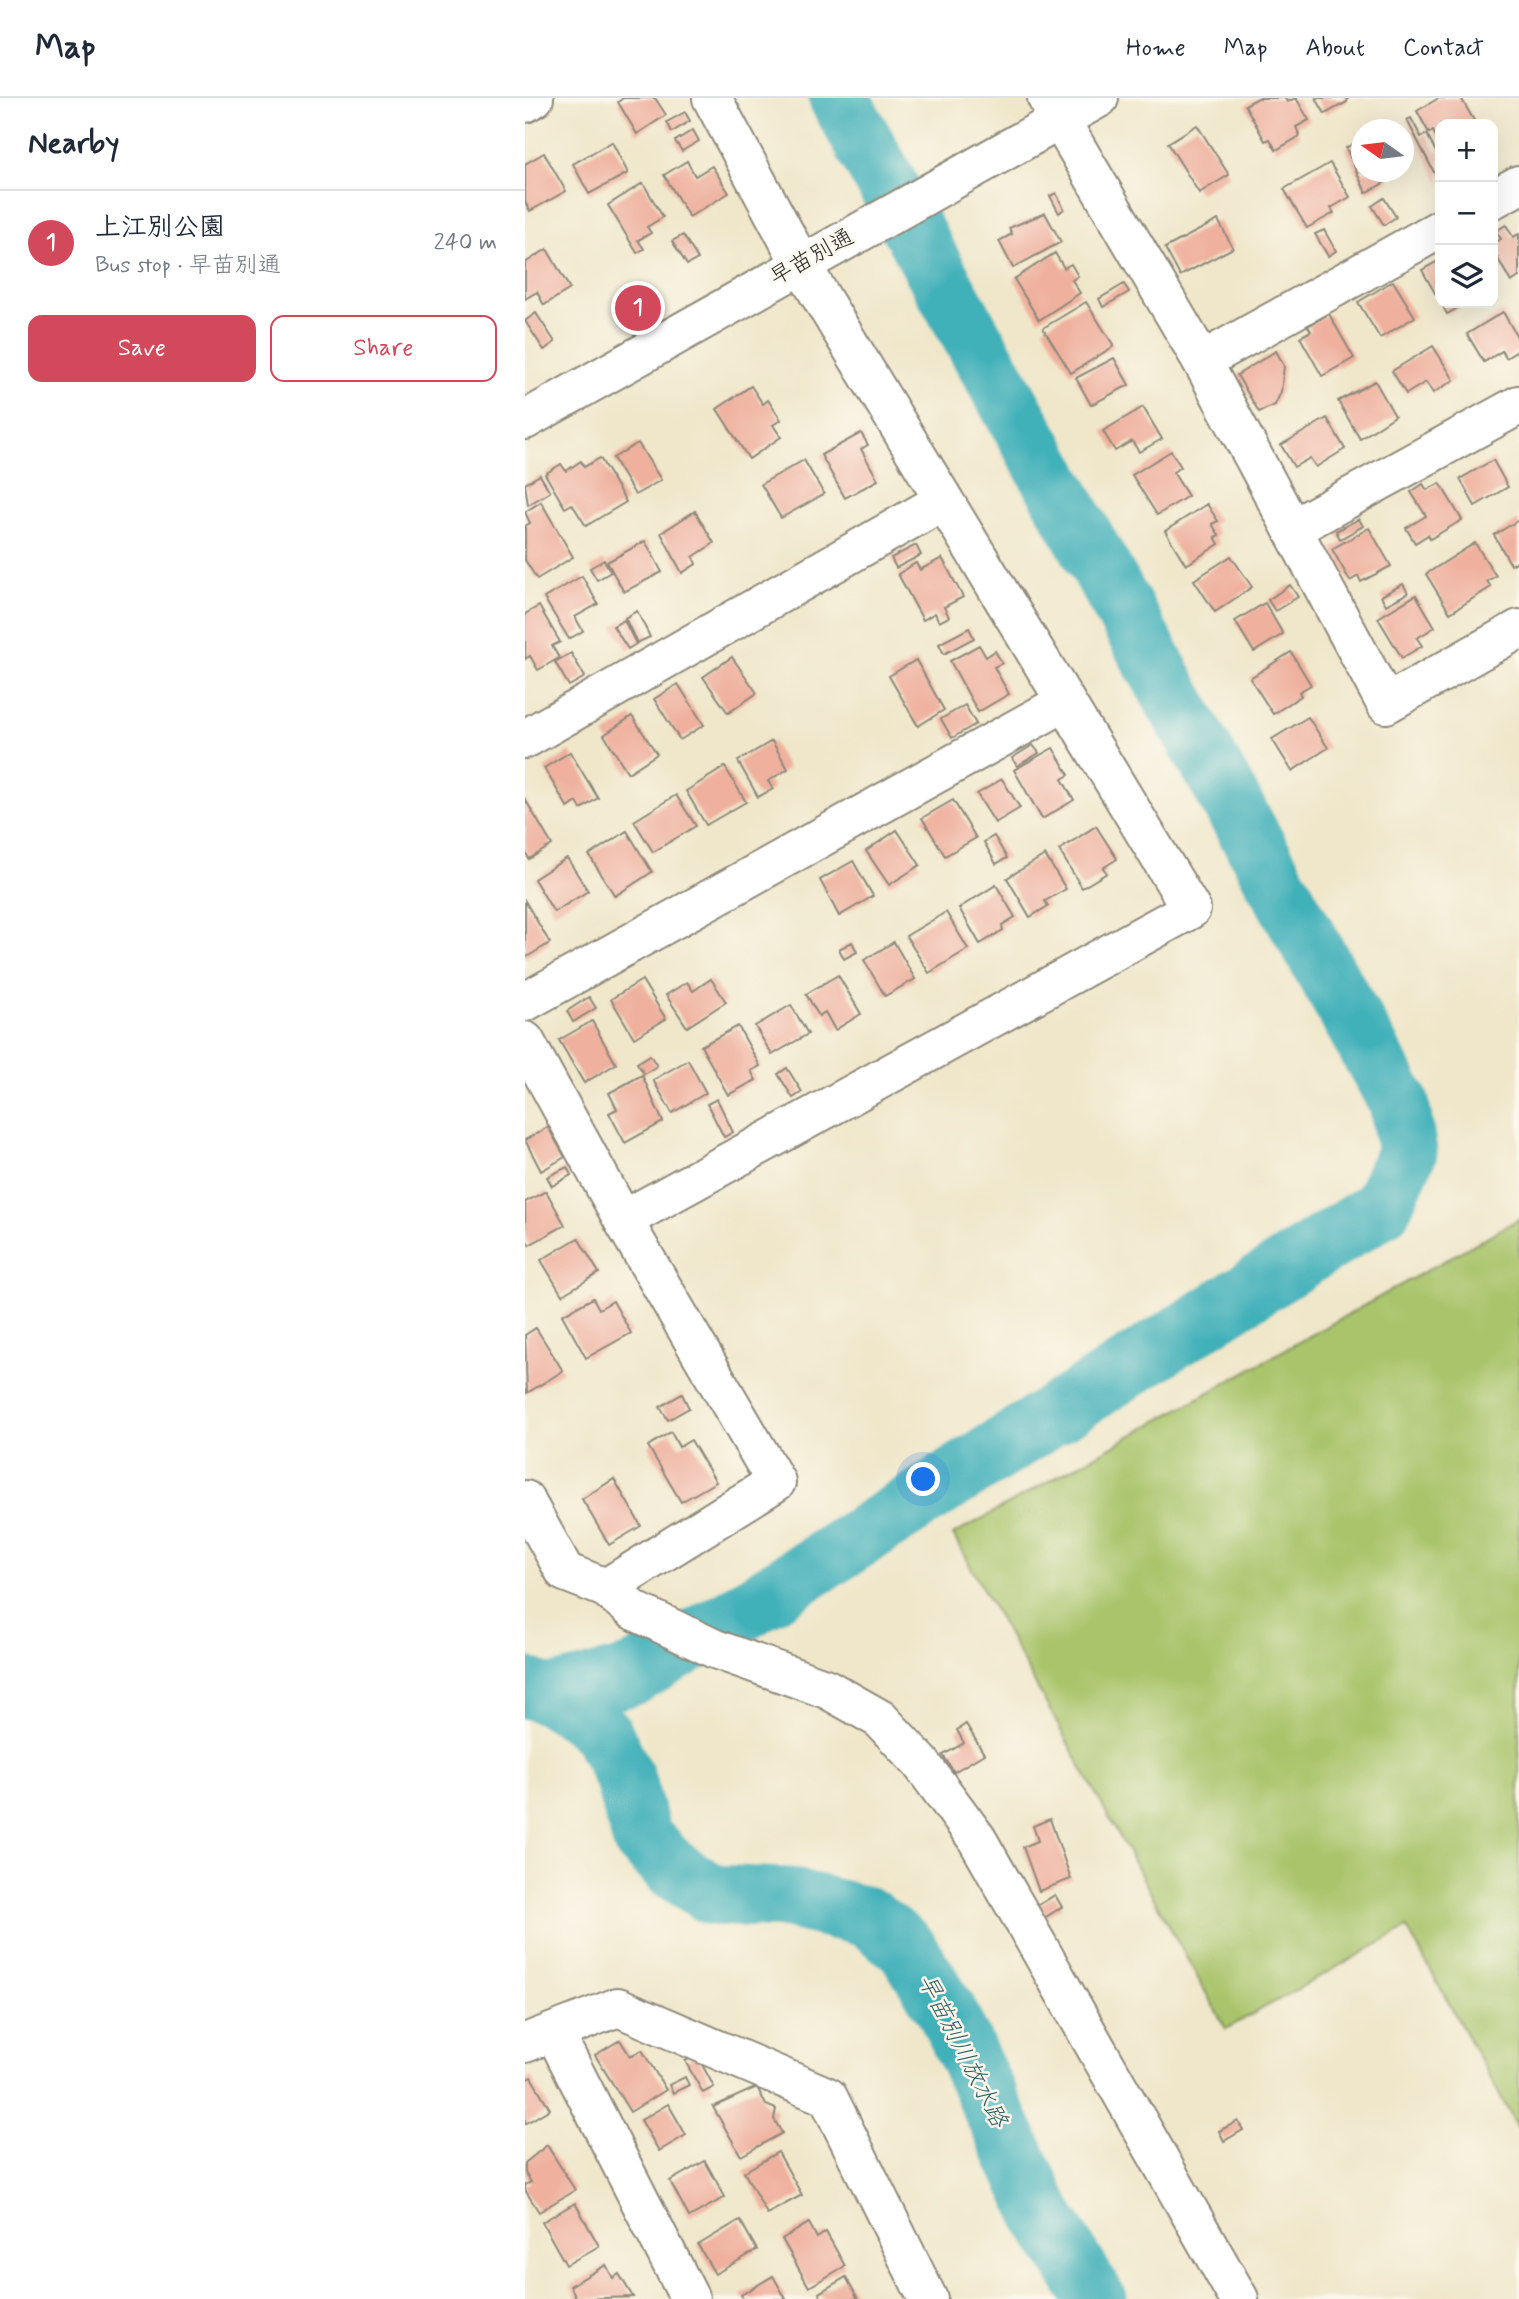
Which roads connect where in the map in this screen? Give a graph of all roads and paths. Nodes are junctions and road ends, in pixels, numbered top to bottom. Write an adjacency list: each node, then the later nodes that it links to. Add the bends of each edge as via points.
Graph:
1 (534, 98): 4 (street)
2 (712, 98): 9 (street)
3 (1099, 98): 5 (street, 早苗別通)
4 (525, 103)
5 (1053, 109): 9 (street, 早苗別通, via 951,181); 10 (street)
6 (1519, 185): 7 (street)
7 (1498, 196)
8 (1435, 232): 10 (street)
9 (801, 264): 12 (street, 早苗別通); 13 (street)
10 (1202, 362): 14 (street)
11 (1519, 405): 14 (street)
12 (525, 419)
13 (943, 501): 16 (street); 17 (street)
14 (1292, 529): 15 (street, via 1386,704)
15 (1514, 643)
16 (1065, 702): 18 (street); 20 (street, via 1191,908)
17 (525, 739)
18 (525, 1002)
19 (525, 1041): 20 (street)
20 (623, 1220): 22 (street, via 776,1482)
21 (525, 1500): 22 (street, via 565,1572)
22 (606, 1588): 26 (street, via 633,1610 692,1638 827,1689 880,1719 921,1763 977,1839)
23 (540, 2037): 24 (street); 25 (street, via 618,2007 828,2097)
24 (690, 2299)
25 (928, 2299)
26 (1239, 2299)

